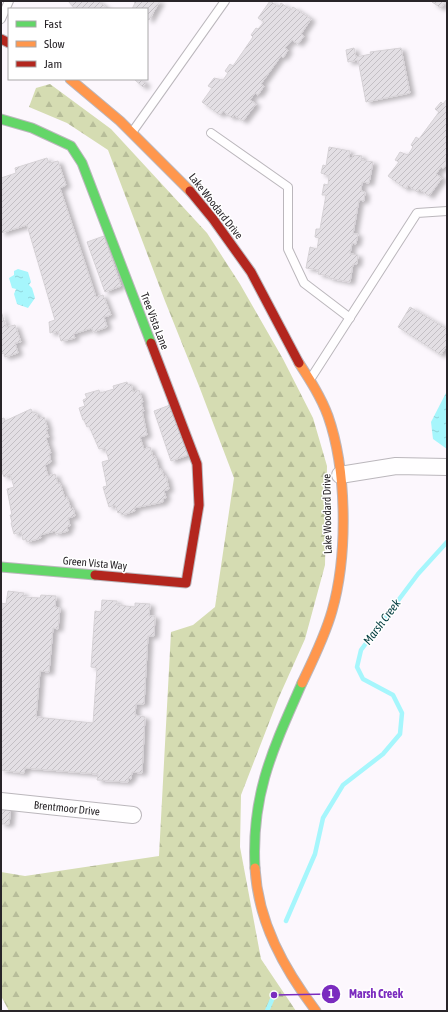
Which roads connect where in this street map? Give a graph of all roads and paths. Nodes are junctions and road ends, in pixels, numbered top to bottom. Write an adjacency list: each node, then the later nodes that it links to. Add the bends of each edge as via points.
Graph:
1 (9, 1): 3 (lane)
2 (225, 1): 6 (lane)
3 (1, 19)
4 (71, 80): 6 (street, Lake Woodard Drive)
5 (1, 119): 14 (street, Tree Vista Lane, via 32,128 71,146 82,163 197,464 199,505)
6 (133, 132): 10 (street, Lake Woodard Drive, via 160,158 200,204 232,246 250,272)
7 (211, 132): 9 (lane, via 288,188 288,249 304,283)
8 (447, 210): 9 (lane, via 416,213)
9 (350, 318): 10 (lane)
10 (310, 378): 12 (street, Lake Woodard Drive, via 330,425)
11 (447, 467): 12 (street, via 396,466)
12 (340, 475): 17 (street, Lake Woodard Drive, via 342,534 336,596 328,623 266,773 258,802 255,832 255,882 265,923 288,973)
13 (1, 567): 14 (street, Green Vista Way)
14 (186, 583)
15 (1, 801): 16 (street, Brentmoor Drive)
16 (133, 815)
17 (316, 1011)

